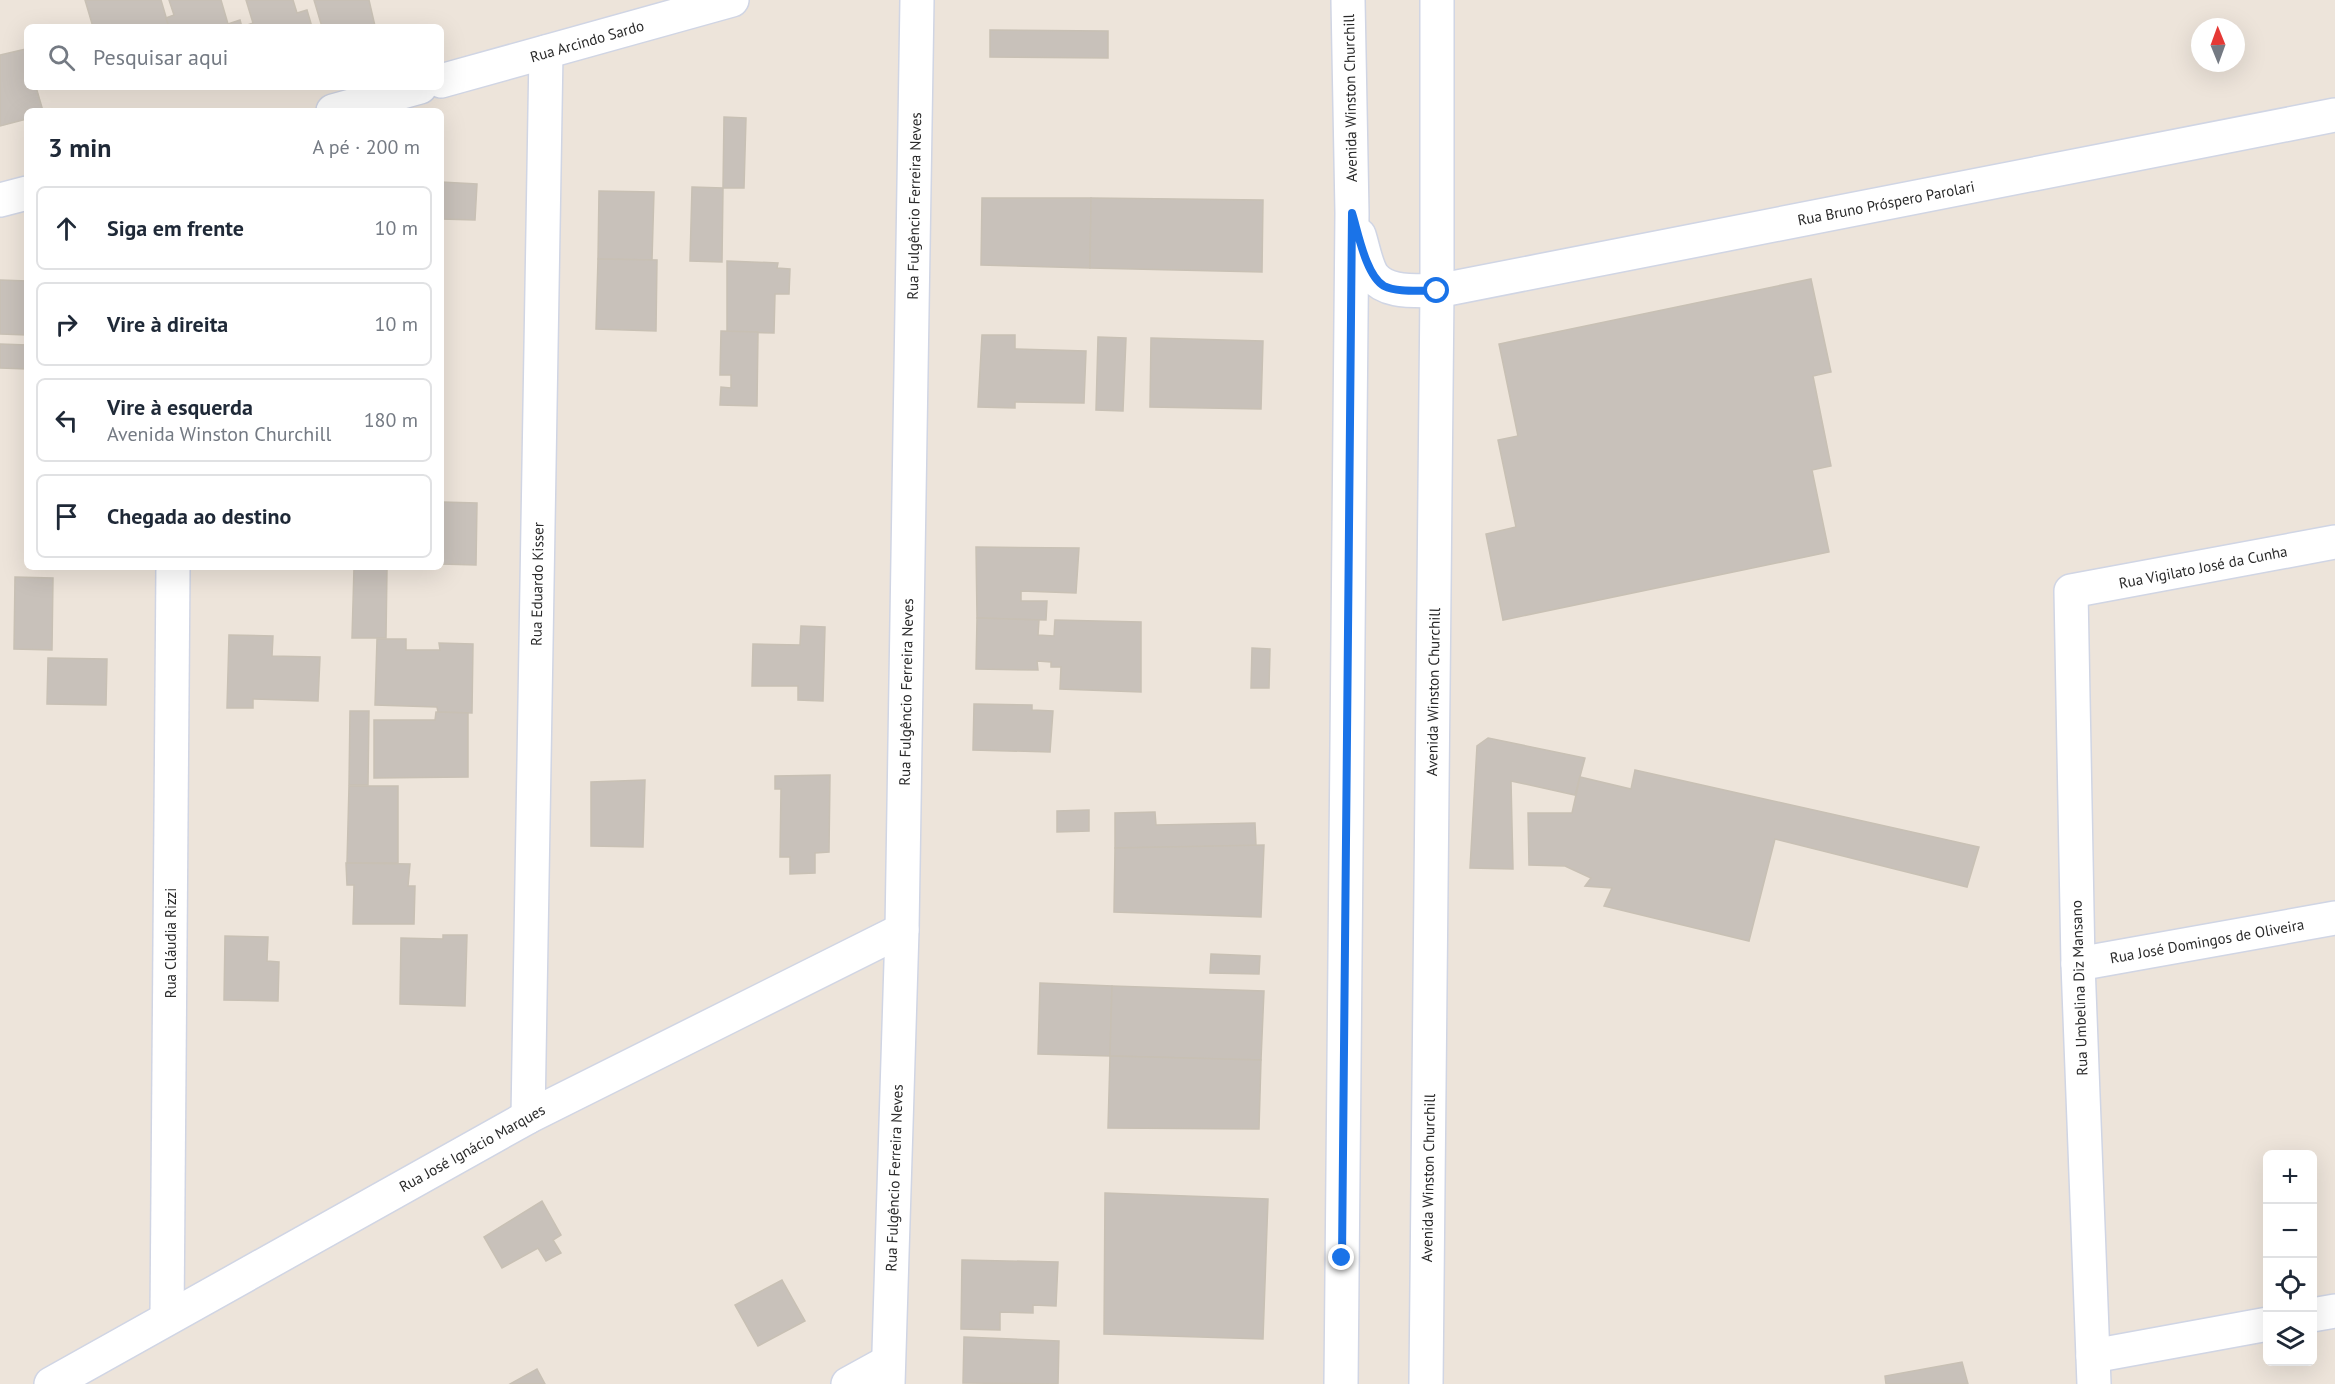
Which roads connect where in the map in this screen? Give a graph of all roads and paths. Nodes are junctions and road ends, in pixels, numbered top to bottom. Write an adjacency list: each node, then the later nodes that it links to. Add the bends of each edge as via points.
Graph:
1 (732, 0): 5 (street, Rua Arcindo Sardo)
2 (917, 0): 18 (street, Rua Fulgêncio Ferreira Neves)
3 (1348, 0): 12 (street, Avenida Winston Churchill)
4 (1437, 0): 13 (street, Avenida Winston Churchill)
5 (546, 52): 6 (street, Rua Arcindo Sardo); 20 (street, Rua Eduardo Kisser)
6 (444, 80)
7 (409, 90): 8 (street)
8 (344, 108)
9 (2335, 115): 13 (street, Rua Bruno Próspero Parolari)
10 (24, 194): 11 (street)
11 (0, 200)
12 (1352, 213): 13 (street, Rua Bruno Próspero Parolari, via 1372,275 1385,286); 29 (street, Avenida Winston Churchill)
13 (1437, 291): 30 (street, Avenida Winston Churchill)
14 (2335, 542): 16 (street, Rua Vigilato José da Cunha)
15 (173, 570): 23 (street, Rua Cláudia Rizzi)
16 (2071, 591): 19 (street, Rua Umbelina Diz Mansano)
17 (2335, 918): 19 (street, Rua José Domingos de Oliveira)
18 (902, 930): 20 (street, Rua José Ignácio Marques); 26 (street, Rua Fulgêncio Ferreira Neves)
19 (2078, 964): 25 (street, Rua Umbelina Diz Mansano)
20 (528, 1117): 23 (street, Rua José Ignácio Marques)
21 (2335, 1311): 22 (street)
22 (2317, 1314)
23 (167, 1318): 27 (street, Rua José Ignácio Marques)
24 (2263, 1325): 25 (street)
25 (2094, 1370)
26 (888, 1373): 28 (street)
27 (51, 1384)
28 (848, 1384)
29 (1341, 1384)
30 (1426, 1384)

